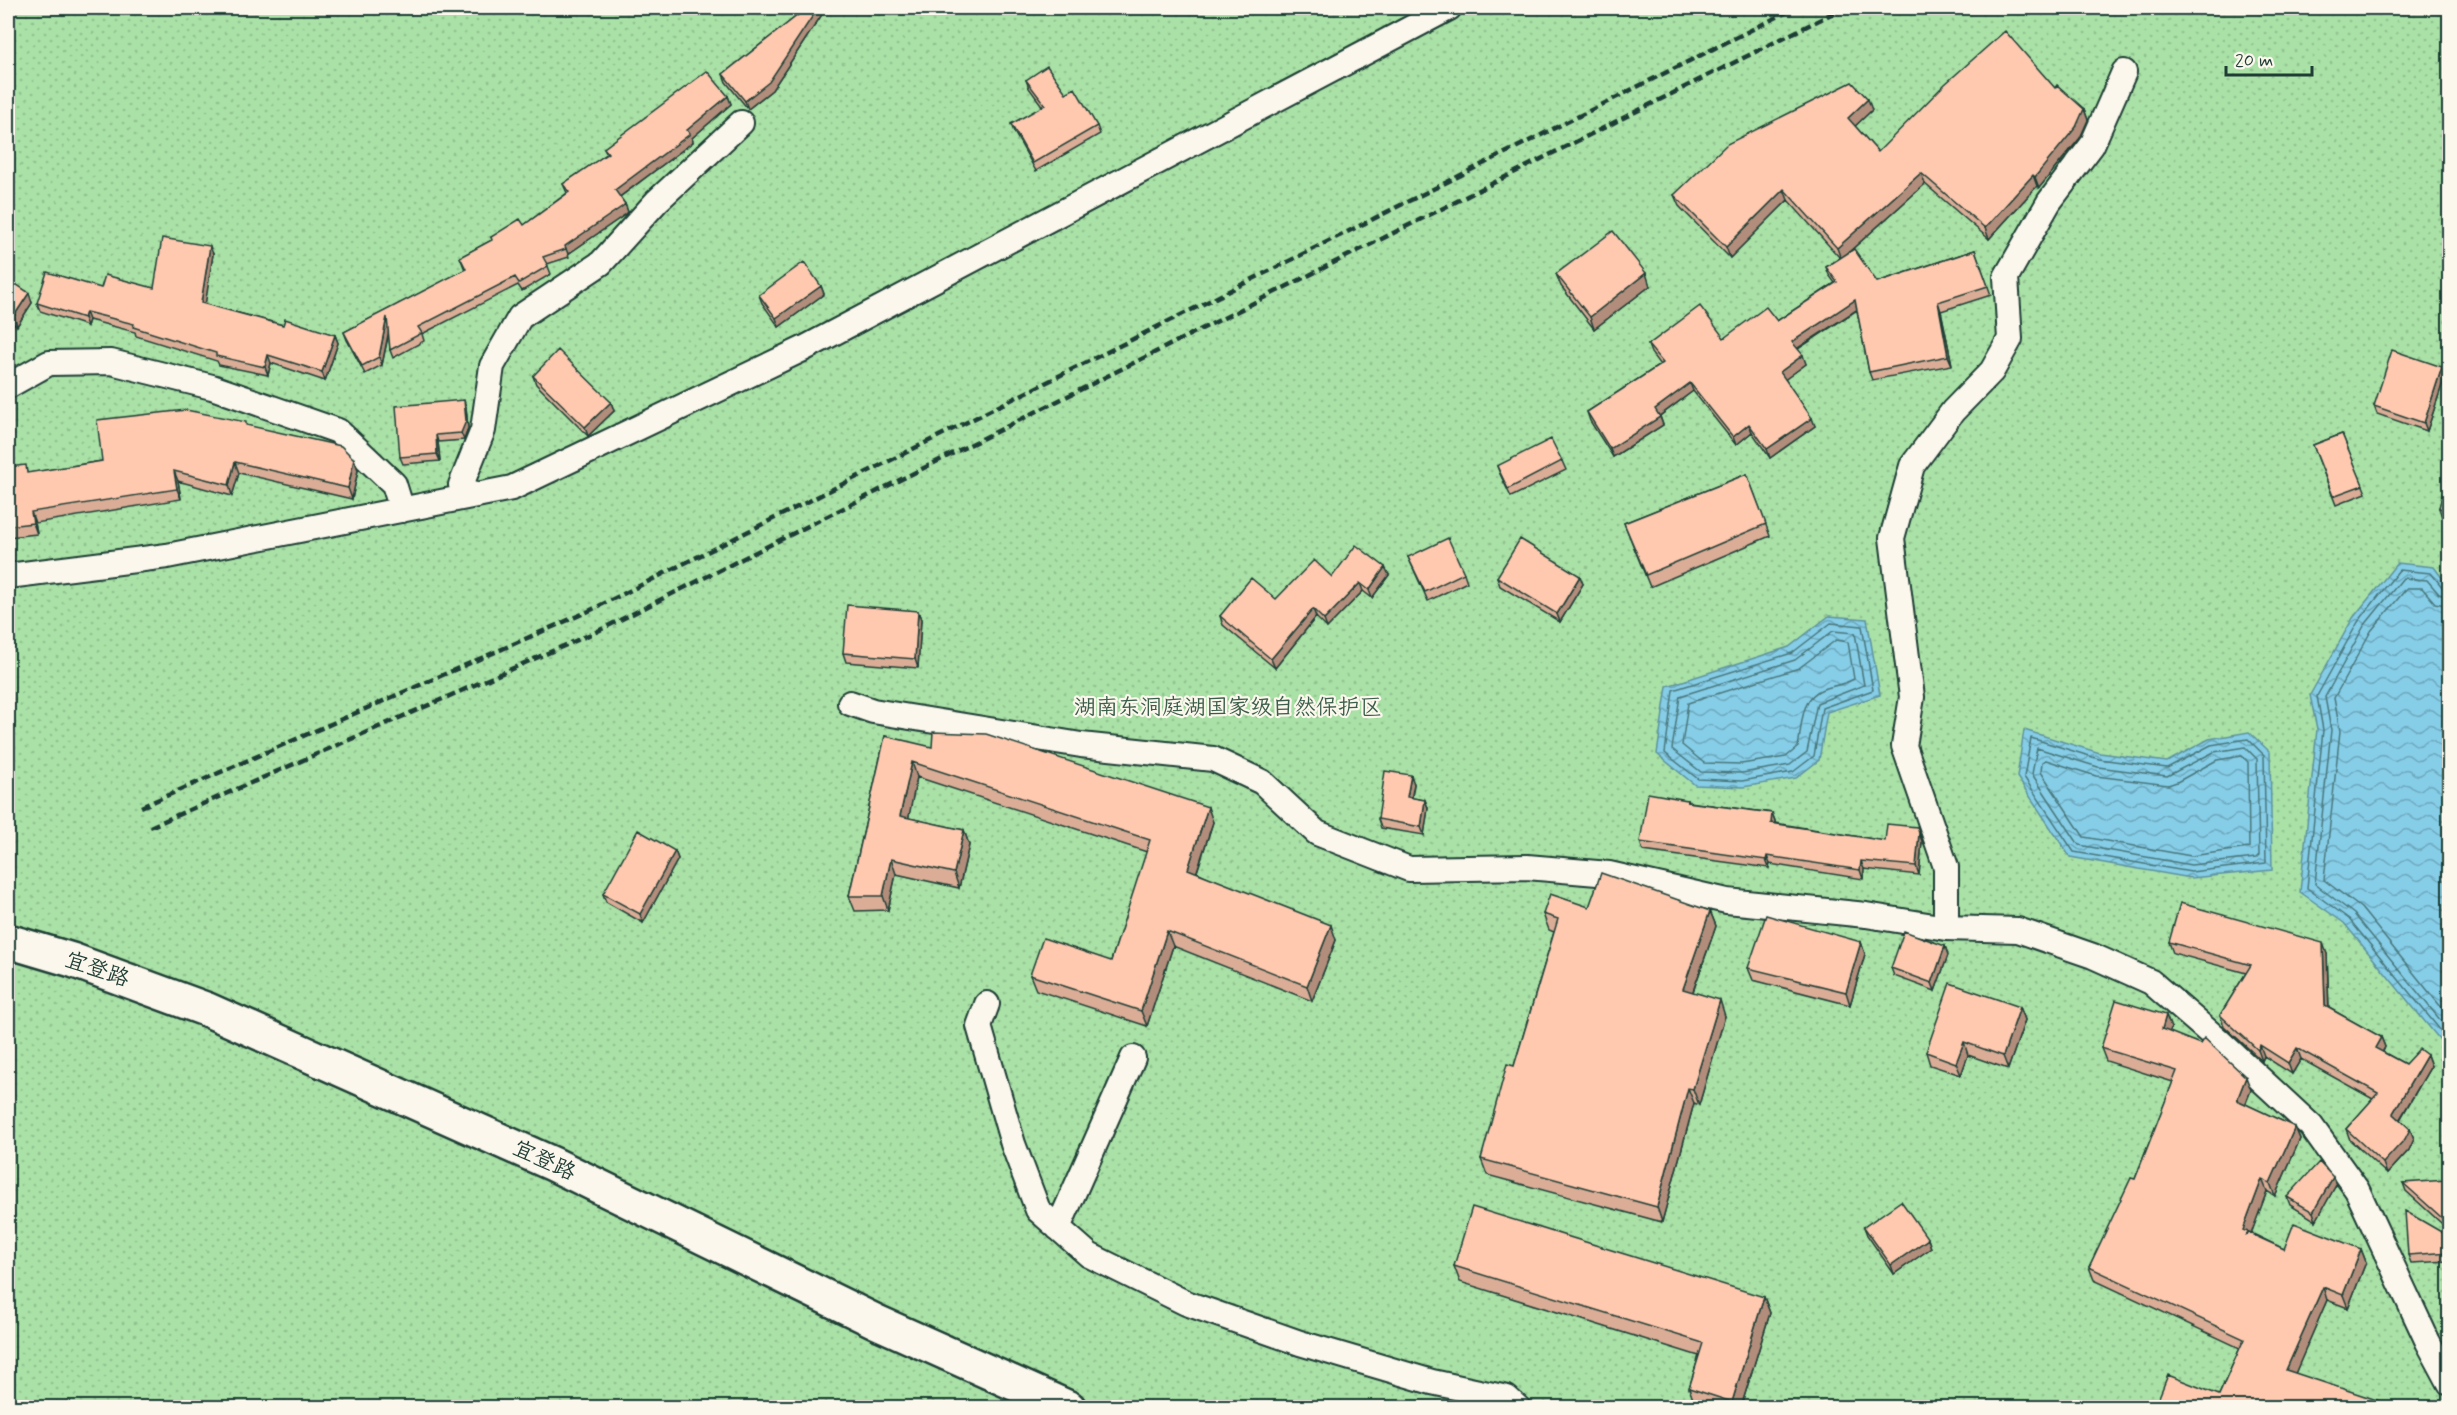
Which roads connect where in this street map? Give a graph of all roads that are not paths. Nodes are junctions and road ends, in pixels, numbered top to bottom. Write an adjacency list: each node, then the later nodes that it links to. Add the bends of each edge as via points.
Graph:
1 (1449, 8): 6 (street, via 805,348 512,488)
2 (2124, 72): 9 (street, via 2092,145 2049,202 2006,277 2010,339 1992,371 1953,411 1912,465 1892,538 1912,697 1904,746 1946,867)
3 (741, 123): 5 (street, via 657,201 601,263 520,317 492,366 483,430)
4 (8, 386): 6 (street, via 49,363 111,362 212,387 338,431 394,484)
5 (461, 485)
6 (402, 510): 7 (street, via 167,556)
7 (8, 576)
8 (850, 703): 9 (street, via 873,711 1049,740 1213,759 1262,782 1317,832 1409,868 1527,867 1609,874 1727,901 1866,915)
9 (1947, 928): 14 (street, via 2018,930 2093,956 2151,982 2217,1039 2311,1126 2357,1190)
10 (8, 941): 15 (street, 宜登路, via 208,1010 553,1164 877,1322)
11 (987, 1004): 13 (street, via 979,1026 1013,1144 1038,1210)
12 (1133, 1058): 13 (street)
13 (1058, 1228): 16 (street, via 1089,1255 1186,1303 1300,1343 1432,1382 1508,1398)
14 (2450, 1383)
15 (1069, 1407)
16 (1518, 1407)

